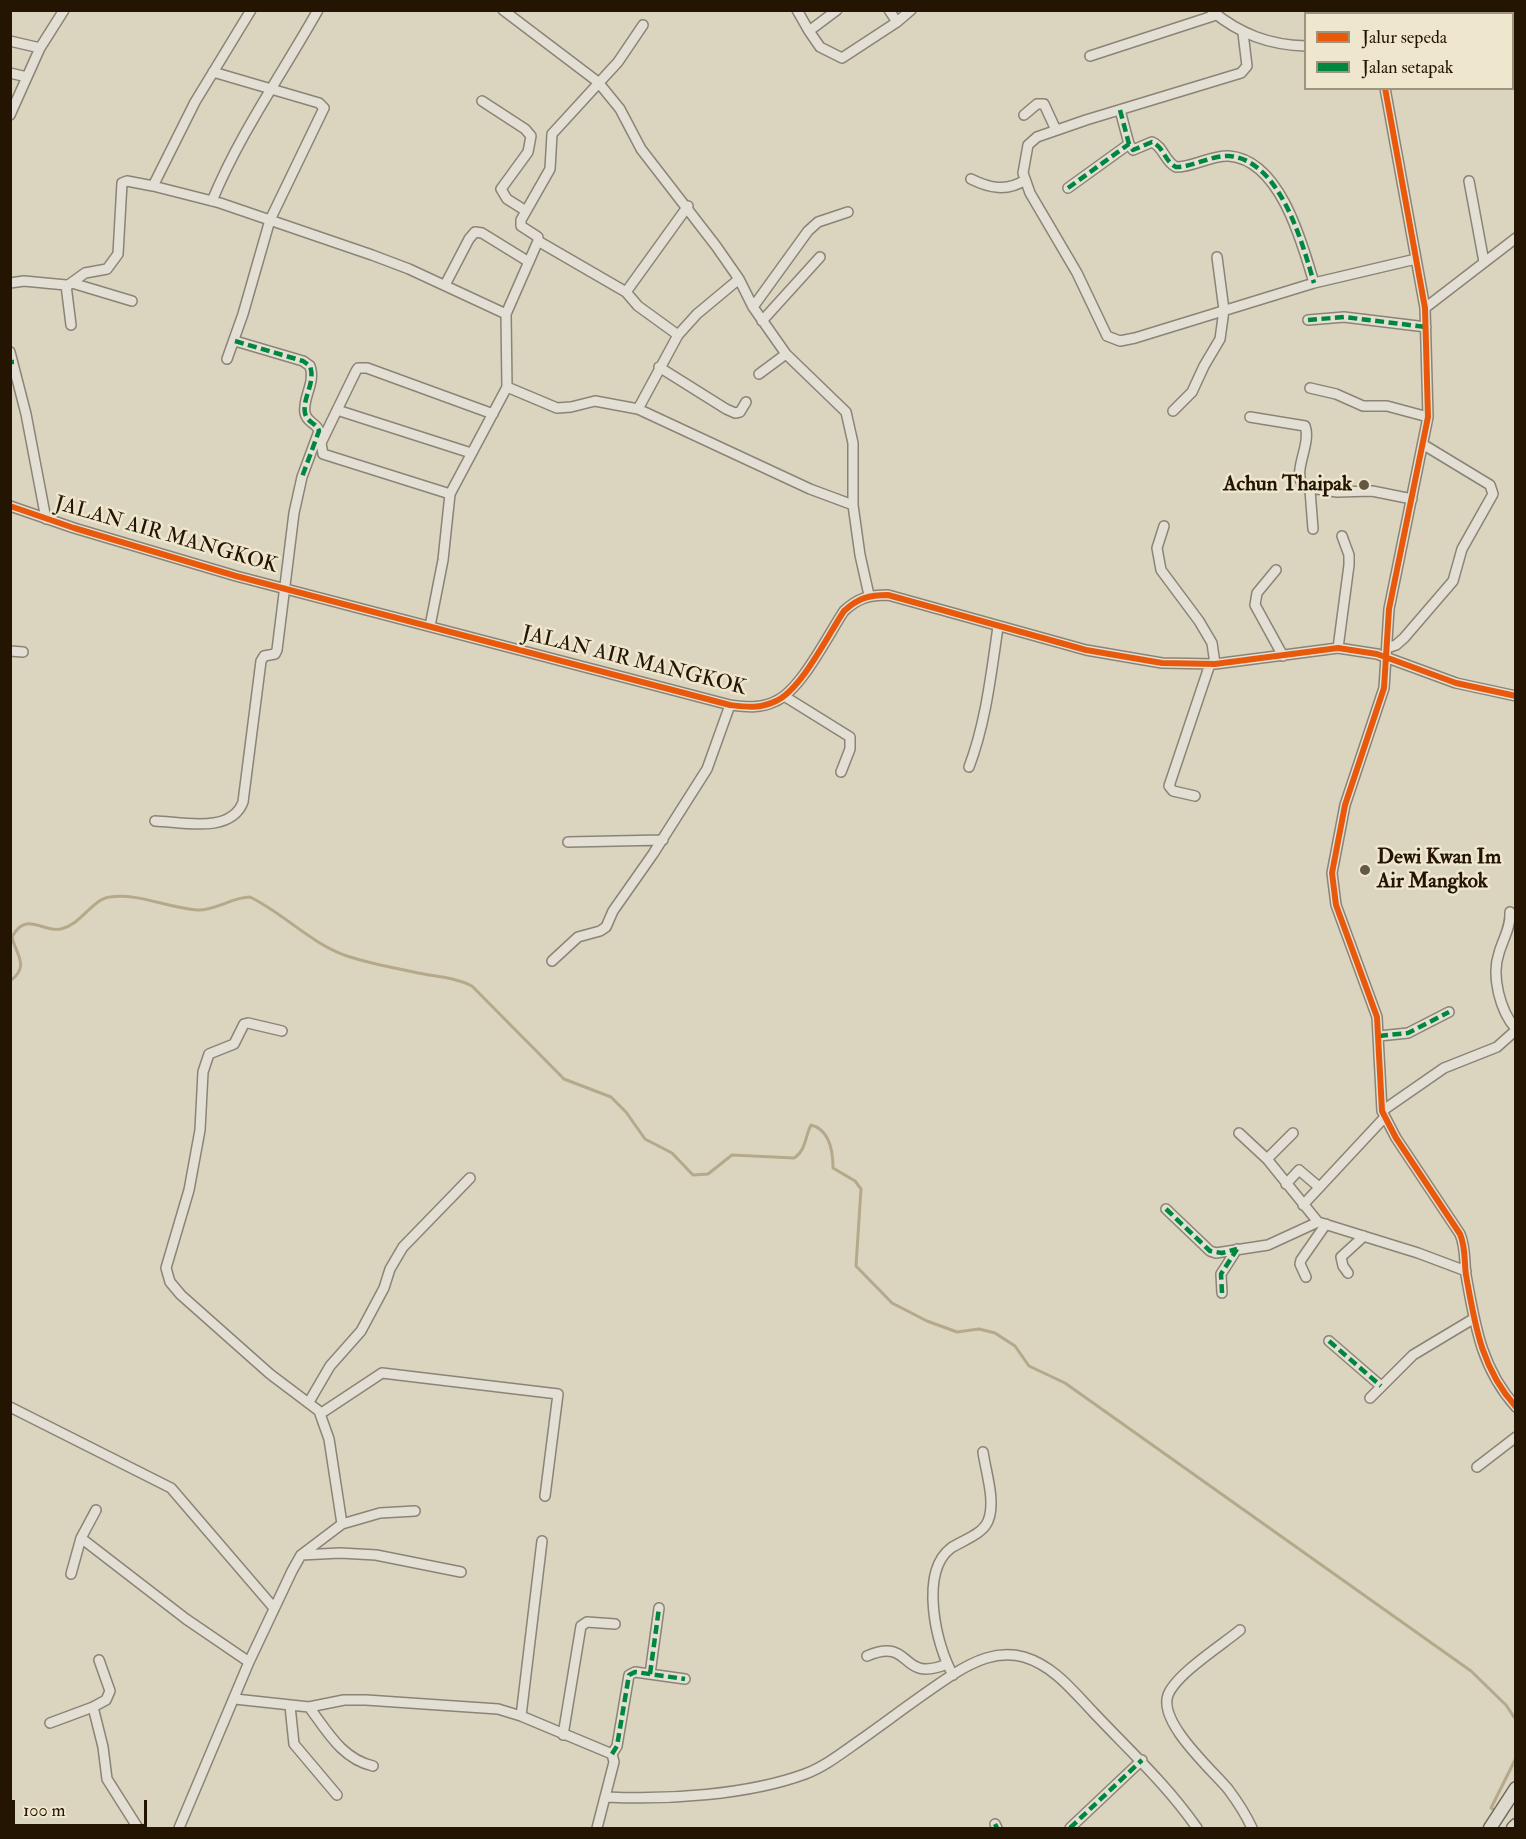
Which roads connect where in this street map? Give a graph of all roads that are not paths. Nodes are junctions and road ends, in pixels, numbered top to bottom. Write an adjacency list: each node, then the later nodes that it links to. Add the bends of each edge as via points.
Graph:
1 (64, 10): 18 (street)
2 (251, 10): 20 (street)
3 (318, 10): 24 (street)
4 (503, 10): 11 (street)
5 (521, 10): 11 (street)
6 (797, 10): 14 (street)
7 (837, 10): 14 (street)
8 (889, 10): 12 (street)
9 (911, 10): 12 (street)
10 (1213, 13): 15 (street); 19 (street)
11 (514, 19): 23 (street)
12 (897, 22): 14 (street, via 842,58 820,47)
13 (644, 25): 23 (street, via 618,62)
14 (809, 31)
15 (1243, 33): 17 (street, via 1265,41); 27 (street, via 1247,66 1241,73)
16 (10, 40): 18 (street)
17 (1304, 46)
18 (40, 48): 22 (street)
19 (1090, 56)
20 (213, 72): 24 (street); 35 (street)
21 (10, 73): 22 (street)
22 (27, 77): 28 (street)
23 (598, 82): 38 (street, via 620,109 641,149); 39 (street, via 552,134 550,169)
24 (270, 88): 37 (street, via 225,169); 41 (street, via 324,108)
25 (1385, 90): 46 (street)
26 (482, 101): 39 (street, via 531,136 528,152 501,189 507,199)
27 (1120, 110): 30 (street); 31 (street)
28 (10, 115)
29 (1024, 115): 30 (street, via 1037,104 1044,104)
30 (1056, 130): 33 (street, via 1028,145)
31 (1129, 144): 36 (street); 50 (street, via 1133,150 1152,142 1176,167 1227,156 1240,158 1264,171 1278,190)
32 (971, 179): 33 (street, via 1004,188)
33 (1025, 180): 58 (street, via 1107,336 1120,341)
34 (1469, 181): 48 (street)
35 (153, 186): 37 (street); 52 (street, via 122,183 116,258 107,269 85,273)
36 (1068, 188)
37 (212, 201): 41 (street)
38 (688, 206): 49 (street); 54 (street)
39 (526, 211): 43 (street, via 522,226)
40 (848, 212): 56 (street, via 818,222 808,231)
41 (270, 220): 53 (street); 65 (street)
42 (1515, 238): 48 (street)
43 (538, 241): 47 (street); 54 (street)
44 (820, 256): 61 (street)
45 (1217, 257): 58 (street)
46 (1416, 258): 50 (street); 57 (street)
47 (529, 262): 53 (street, via 475,232); 59 (street)
48 (1484, 262): 57 (street)
49 (739, 279): 56 (street); 64 (street)
50 (1314, 283): 58 (street)
51 (10, 284): 52 (street, via 24,280)
52 (69, 285): 55 (street); 62 (street)
53 (445, 285): 59 (street)
54 (626, 292): 64 (street)
55 (132, 301)
56 (753, 308): 61 (street)
57 (1425, 308): 63 (street)
58 (1224, 310): 77 (street, via 1220,339 1192,392)
59 (506, 314): 72 (street)
60 (1308, 320): 63 (street, via 1344,317)
61 (762, 321): 67 (street)
62 (71, 325)
63 (1426, 327): 80 (street)
64 (678, 336): 70 (street)
65 (235, 341): 68 (street); 93 (street, via 303,361 312,372 304,411 319,431 294,513)
66 (10, 352): 69 (street)
67 (786, 354): 71 (street); 86 (street, via 840,405 849,420)
68 (227, 359)
69 (12, 362): 88 (street)
70 (659, 367): 74 (street, via 726,410 740,412); 75 (street)
71 (759, 374)
72 (507, 387): 75 (street, via 557,408 595,400); 78 (street)
73 (1310, 388): 80 (street, via 1363,406 1387,406)
74 (746, 402)
75 (638, 409): 86 (street)
76 (337, 410): 78 (street, via 356,371 362,367); 82 (street); 84 (street, via 321,443 323,454)
77 (1173, 411)
78 (493, 414): 82 (street)
79 (1250, 417): 83 (street, via 1305,426 1300,479)
80 (1428, 417): 81 (street)
81 (1424, 445): 85 (street); 100 (street, via 1490,485 1493,494 1462,549 1453,580 1404,638)
82 (471, 453): 84 (street)
83 (1310, 490): 85 (street, via 1371,491); 90 (street)
84 (450, 494): 95 (street)
85 (1412, 499): 100 (street, via 1389,609)
86 (853, 505): 94 (street)
87 (10, 506): 88 (street, JALAN AIR MANGKOK)
88 (46, 519): 93 (street, JALAN AIR MANGKOK)
89 (1164, 526): 102 (street, via 1157,548 1161,570 1212,643)
90 (1313, 529)
91 (1342, 536): 97 (street, via 1349,565)
92 (1276, 570): 101 (street, via 1257,593 1255,605)
93 (286, 588): 95 (street, JALAN AIR MANGKOK); 109 (street, via 278,650 264,656 261,662 243,802 238,814 214,823)
94 (869, 595): 96 (street, via 897,597); 103 (street, via 844,611)
95 (430, 626): 105 (street, JALAN AIR MANGKOK)
96 (998, 627): 102 (street, via 1162,663); 106 (street, via 987,701)
97 (1338, 648): 100 (street); 101 (street)
98 (10, 651): 99 (street)
99 (23, 652)
100 (1387, 652): 104 (street, via 1456,683); 117 (street, via 1384,688 1345,805 1332,873 1336,905 1372,1002)
101 (1283, 656): 102 (street)
102 (1213, 664): 108 (street, via 1169,786 1173,791)
103 (784, 696): 105 (street, JALAN AIR MANGKOK, via 752,708); 107 (street, via 850,737)
104 (1515, 696)
105 (730, 705): 110 (street, via 707,769)
106 (969, 767)
107 (841, 772)
108 (1196, 796)
109 (155, 821)
110 (663, 840): 111 (street); 113 (street, via 604,930 578,937)
111 (568, 842)
112 (1510, 912): 115 (street, via 1496,962 1502,1005)
113 (552, 961)
114 (1449, 1012): 117 (street, via 1408,1033)
115 (1515, 1030): 118 (street, via 1497,1047 1444,1068)
116 (282, 1031): 138 (street, via 248,1023 234,1044 209,1054 203,1072 201,1130 189,1190 166,1268 180,1295 270,1374)
117 (1379, 1036): 118 (street)
118 (1383, 1114): 124 (street); 130 (street, via 1460,1234)
119 (1239, 1133): 121 (street)
120 (1293, 1133): 121 (street)
121 (1267, 1160): 123 (street)
122 (470, 1178): 138 (street, via 403,1247 361,1330 330,1366)
123 (1286, 1184): 124 (street, via 1299,1170); 125 (street)
124 (1319, 1187): 125 (street)
125 (1303, 1204): 127 (street)
126 (1166, 1209): 129 (street, via 1210,1251)
127 (1322, 1223): 128 (street); 129 (street, via 1268,1245); 132 (street, via 1301,1260)
128 (1364, 1236): 130 (street); 131 (street, via 1341,1257)
129 (1237, 1249): 133 (street, via 1221,1274)
130 (1466, 1271): 134 (street)
131 (1348, 1273)
132 (1306, 1277)
133 (1222, 1293)
134 (1473, 1319): 136 (street, via 1443,1339 1427,1344); 140 (street, via 1486,1364)
135 (1329, 1341): 136 (street)
136 (1381, 1386): 137 (street)
137 (1371, 1398)
138 (309, 1402): 141 (street)
139 (10, 1407): 154 (street, via 171,1488)
140 (1515, 1407)
141 (320, 1413): 145 (street, via 382,1373 558,1395); 148 (street)
142 (1515, 1437): 144 (street)
143 (982, 1452): 161 (street, via 990,1496 988,1521 985,1527 950,1549 934,1579 932,1597)
144 (1476, 1467)
145 (545, 1496)
146 (96, 1510): 149 (street)
147 (415, 1511): 148 (street, via 380,1512)
148 (342, 1524): 151 (street)
149 (81, 1538): 153 (street); 160 (street)
150 (542, 1541): 169 (street)
151 (301, 1555): 152 (street, via 376,1555); 154 (street)
152 (461, 1572)
153 (71, 1574)
154 (274, 1608): 160 (street)
155 (659, 1608): 162 (street)
156 (615, 1624): 171 (street, via 587,1622 581,1626)
157 (1240, 1630): 184 (street, via 1177,1681 1168,1695 1166,1708 1175,1728 1230,1791)
158 (867, 1656): 161 (street, via 892,1649 924,1671)
159 (99, 1660): 167 (street, via 110,1691 106,1700)
160 (249, 1662): 165 (street)
161 (947, 1664): 163 (street)
162 (650, 1674): 164 (street); 172 (street, via 629,1674 617,1746)
163 (953, 1675): 173 (street, via 989,1656 1023,1657 1042,1664 1063,1680); 177 (street, via 830,1761 805,1774 697,1796)
164 (685, 1679)
165 (235, 1699): 166 (street); 180 (street)
166 (290, 1706): 168 (street); 176 (street, via 294,1744)
167 (93, 1707): 170 (street); 178 (street, via 107,1779)
168 (309, 1707): 169 (street, via 366,1700 498,1709); 174 (street, via 338,1746 360,1763)
169 (521, 1716): 171 (street)
170 (50, 1723)
171 (563, 1735): 172 (street)
172 (612, 1754): 177 (street)
173 (1142, 1760): 182 (street); 183 (street)
174 (373, 1766)
175 (1515, 1788): 179 (main road)
176 (337, 1795)
177 (607, 1797): 181 (street)
178 (133, 1826)
179 (1492, 1826)
180 (179, 1828)
181 (597, 1828)
182 (1070, 1828)
183 (1197, 1828)
184 (1252, 1828)

